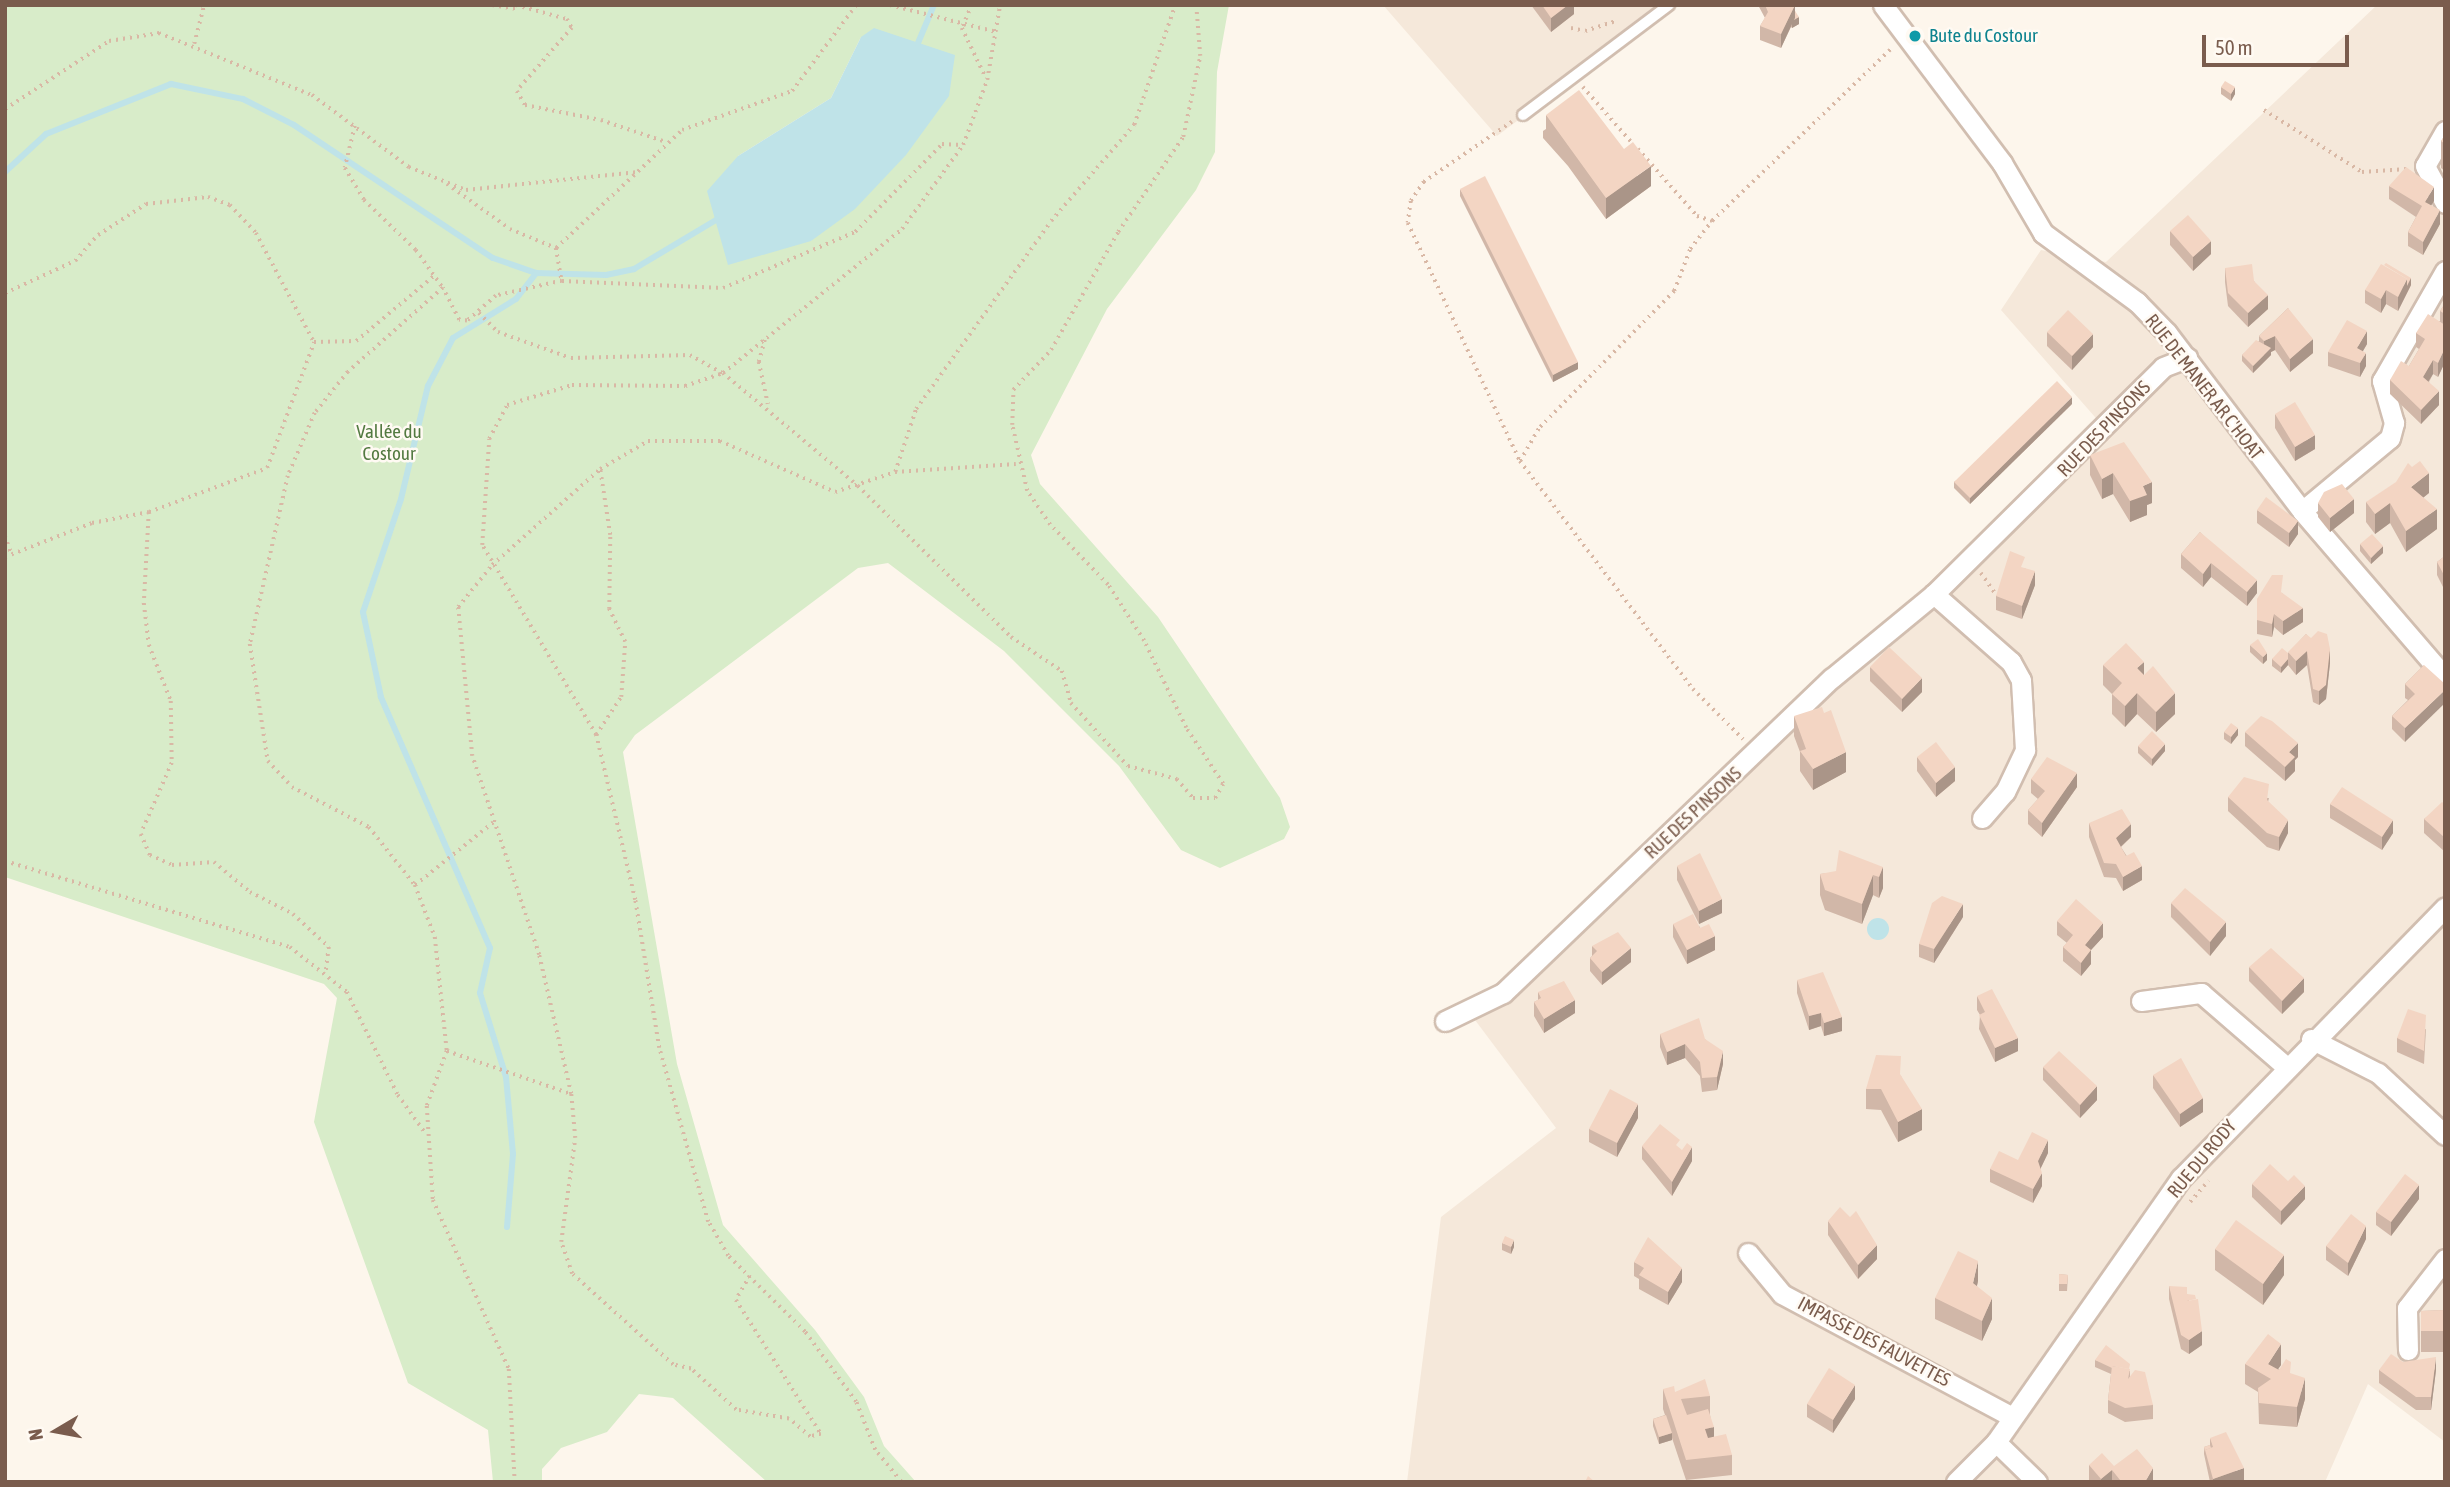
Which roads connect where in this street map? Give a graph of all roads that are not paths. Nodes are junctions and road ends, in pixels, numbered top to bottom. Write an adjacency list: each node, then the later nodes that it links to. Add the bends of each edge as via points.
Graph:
1 (1669, 5): 3 (lane)
2 (1883, 5): 7 (street, RUE DE MANER AR C'HOAT, via 2001,163 2043,233 2137,302)
3 (1522, 115)
4 (2445, 131): 5 (street, via 2428,153 2426,175)
5 (2445, 203)
6 (2445, 271): 8 (street, via 2384,374 2382,396 2394,423 2390,438)
7 (2187, 358): 8 (street, RUE DE MANER AR C'HOAT); 9 (street, RUE DES PINSONS, via 2163,367)
8 (2302, 511): 10 (street, RUE DE MANER AR C'HOAT)
9 (1934, 594): 11 (street, via 2011,662 2021,680 2025,750 2006,792); 14 (street, RUE DES PINSONS, via 1832,678 1503,993)
10 (2445, 677)
11 (1982, 818)
12 (2445, 906): 15 (street, RUE DU RODY)
13 (2141, 1001): 16 (street, via 2201,993)
14 (1445, 1021)
15 (2311, 1039): 16 (street, RUE DU RODY); 17 (street, via 2378,1073)
16 (2284, 1065): 21 (street, RUE DU RODY, via 2181,1178)
17 (2445, 1135)
18 (1748, 1253): 21 (street, IMPASSE DES FAUVETTES, via 1782,1294)
19 (2445, 1259): 20 (street, via 2407,1308)
20 (2408, 1350)
21 (2012, 1417): 22 (street, RUE DU RODY)
22 (1996, 1442): 23 (street, RUE DU RODY); 24 (street)
23 (1956, 1482)
24 (2037, 1482)

